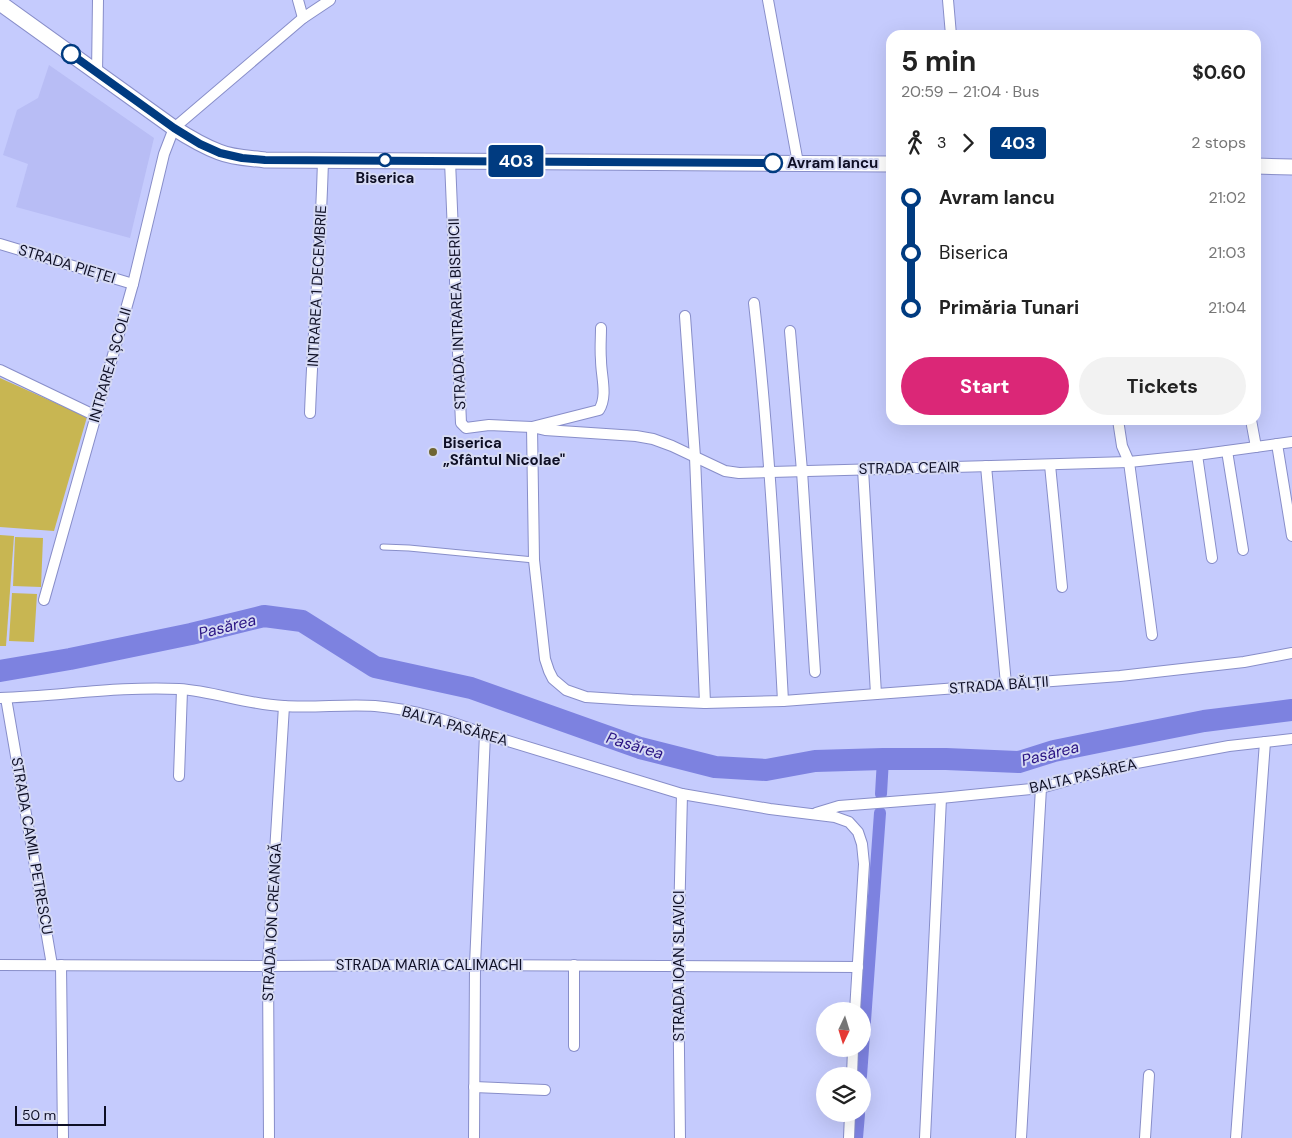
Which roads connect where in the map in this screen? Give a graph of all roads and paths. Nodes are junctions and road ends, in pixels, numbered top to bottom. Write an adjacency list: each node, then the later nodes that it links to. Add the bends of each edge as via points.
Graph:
1 (98, 0): 9 (street)
2 (298, 0): 7 (street)
3 (330, 0): 7 (street)
4 (768, 0): 13 (street)
5 (948, 0): 8 (street)
6 (0, 4): 9 (main road)
7 (303, 18): 10 (street)
8 (951, 30)
9 (97, 74): 10 (main road)
10 (174, 128): 11 (main road, via 220,153 242,158); 18 (street, INTRAREA ȘCOLII, via 164,154)
11 (323, 160): 12 (main road); 24 (street, INTRAREA 1 DECEMBRIE)
12 (450, 161): 13 (main road); 28 (street, STRADA INTRAREA BISERICII, via 461,423 466,428 489,425)
13 (798, 163): 14 (main road)
14 (886, 164)
15 (1261, 166): 16 (main road)
16 (1292, 167)
17 (0, 244): 18 (street, STRADA PIEȚEI)
18 (133, 284): 25 (street, INTRAREA ȘCOLII)
19 (754, 303): 40 (street)
20 (684, 316): 34 (street)
21 (601, 328): 28 (street, STRADA INTRAREA BISERICII, via 602,406 599,410)
22 (790, 331): 39 (street)
23 (0, 370): 25 (street)
24 (310, 413)
25 (96, 416): 47 (street, INTRAREA ȘCOLII)
26 (1119, 425): 35 (street)
27 (1252, 425): 31 (street)
28 (532, 427): 34 (street, STRADA CEAIR, via 653,439); 45 (street, STRADA BĂLȚII)
29 (1292, 442): 30 (street, STRADA CEAIR)
30 (1277, 444): 31 (street, STRADA CEAIR); 41 (street)
31 (1256, 447): 32 (street, STRADA CEAIR)
32 (1227, 451): 33 (street, STRADA CEAIR); 43 (street)
33 (1197, 455): 35 (street, STRADA CEAIR); 44 (street)
34 (695, 457): 40 (street, STRADA CEAIR, via 725,471); 56 (street)
35 (1129, 462): 36 (street, STRADA CEAIR); 48 (street)
36 (1050, 465): 37 (street, STRADA CEAIR); 46 (street)
37 (986, 466): 38 (street, STRADA CEAIR); 51 (street)
38 (862, 469): 39 (street, STRADA CEAIR); 53 (street)
39 (802, 471): 40 (street, STRADA CEAIR); 50 (street)
40 (770, 472): 55 (street)
41 (1292, 536)
42 (383, 547): 45 (lane)
43 (1243, 550)
44 (1212, 558)
45 (534, 560): 56 (street, STRADA BĂLȚII, via 545,659 553,679 566,690 586,697)
46 (1062, 587)
47 (44, 600)
48 (1152, 635)
49 (1292, 653): 51 (street, STRADA BĂLȚII, via 1206,667)
50 (815, 672)
51 (1006, 684): 53 (street, STRADA BĂLȚII)
52 (182, 690): 54 (street, BALTA PASĂREA, via 132,689); 57 (street, BALTA PASĂREA); 61 (street)
53 (876, 694): 55 (street, STRADA BĂLȚII)
54 (3, 698): 67 (street, STRADA CAMIL PETRESCU)
55 (783, 700): 56 (street, STRADA BĂLȚII)
56 (705, 703)
57 (284, 706): 58 (street, BALTA PASĂREA, via 402,709); 70 (street, STRADA ION CREANGĂ)
58 (485, 734): 63 (street, BALTA PASĂREA); 68 (street)
59 (1292, 739): 60 (street, BALTA PASĂREA)
60 (1266, 742): 62 (street, BALTA PASĂREA, via 1115,767); 87 (street)
61 (179, 776)
62 (1041, 788): 64 (street, BALTA PASĂREA); 85 (street)
63 (682, 794): 65 (street, BALTA PASĂREA); 71 (street, STRADA IOAN SLAVICI)
64 (941, 798): 65 (street, BALTA PASĂREA, via 839,806); 84 (street)
65 (813, 814): 72 (street, BALTA PASĂREA, via 835,816 849,822 858,832 862,844 864,864)
66 (0, 965): 67 (street, STRADA MARIA CALIMACHI)
67 (57, 965): 70 (street, STRADA MARIA CALIMACHI); 79 (street, STRADA CAMIL PETRESCU)
68 (475, 965): 69 (street, STRADA MARIA CALIMACHI); 70 (street, STRADA MARIA CALIMACHI); 76 (street)
69 (574, 965): 71 (street, STRADA MARIA CALIMACHI); 74 (street)
70 (268, 966): 80 (street, STRADA ION CREANGĂ)
71 (678, 966): 72 (street, STRADA MARIA CALIMACHI); 82 (street, STRADA IOAN SLAVICI)
72 (858, 967): 73 (street)
73 (856, 1002)
74 (574, 1046)
75 (1149, 1075): 86 (street)
76 (474, 1087): 77 (street); 81 (street)
77 (545, 1090)
78 (849, 1122): 83 (street)
79 (63, 1138)
80 (269, 1138)
81 (474, 1138)
82 (680, 1138)
83 (848, 1138)
84 (925, 1138)
85 (1021, 1138)
86 (1145, 1138)
87 (1236, 1138)

